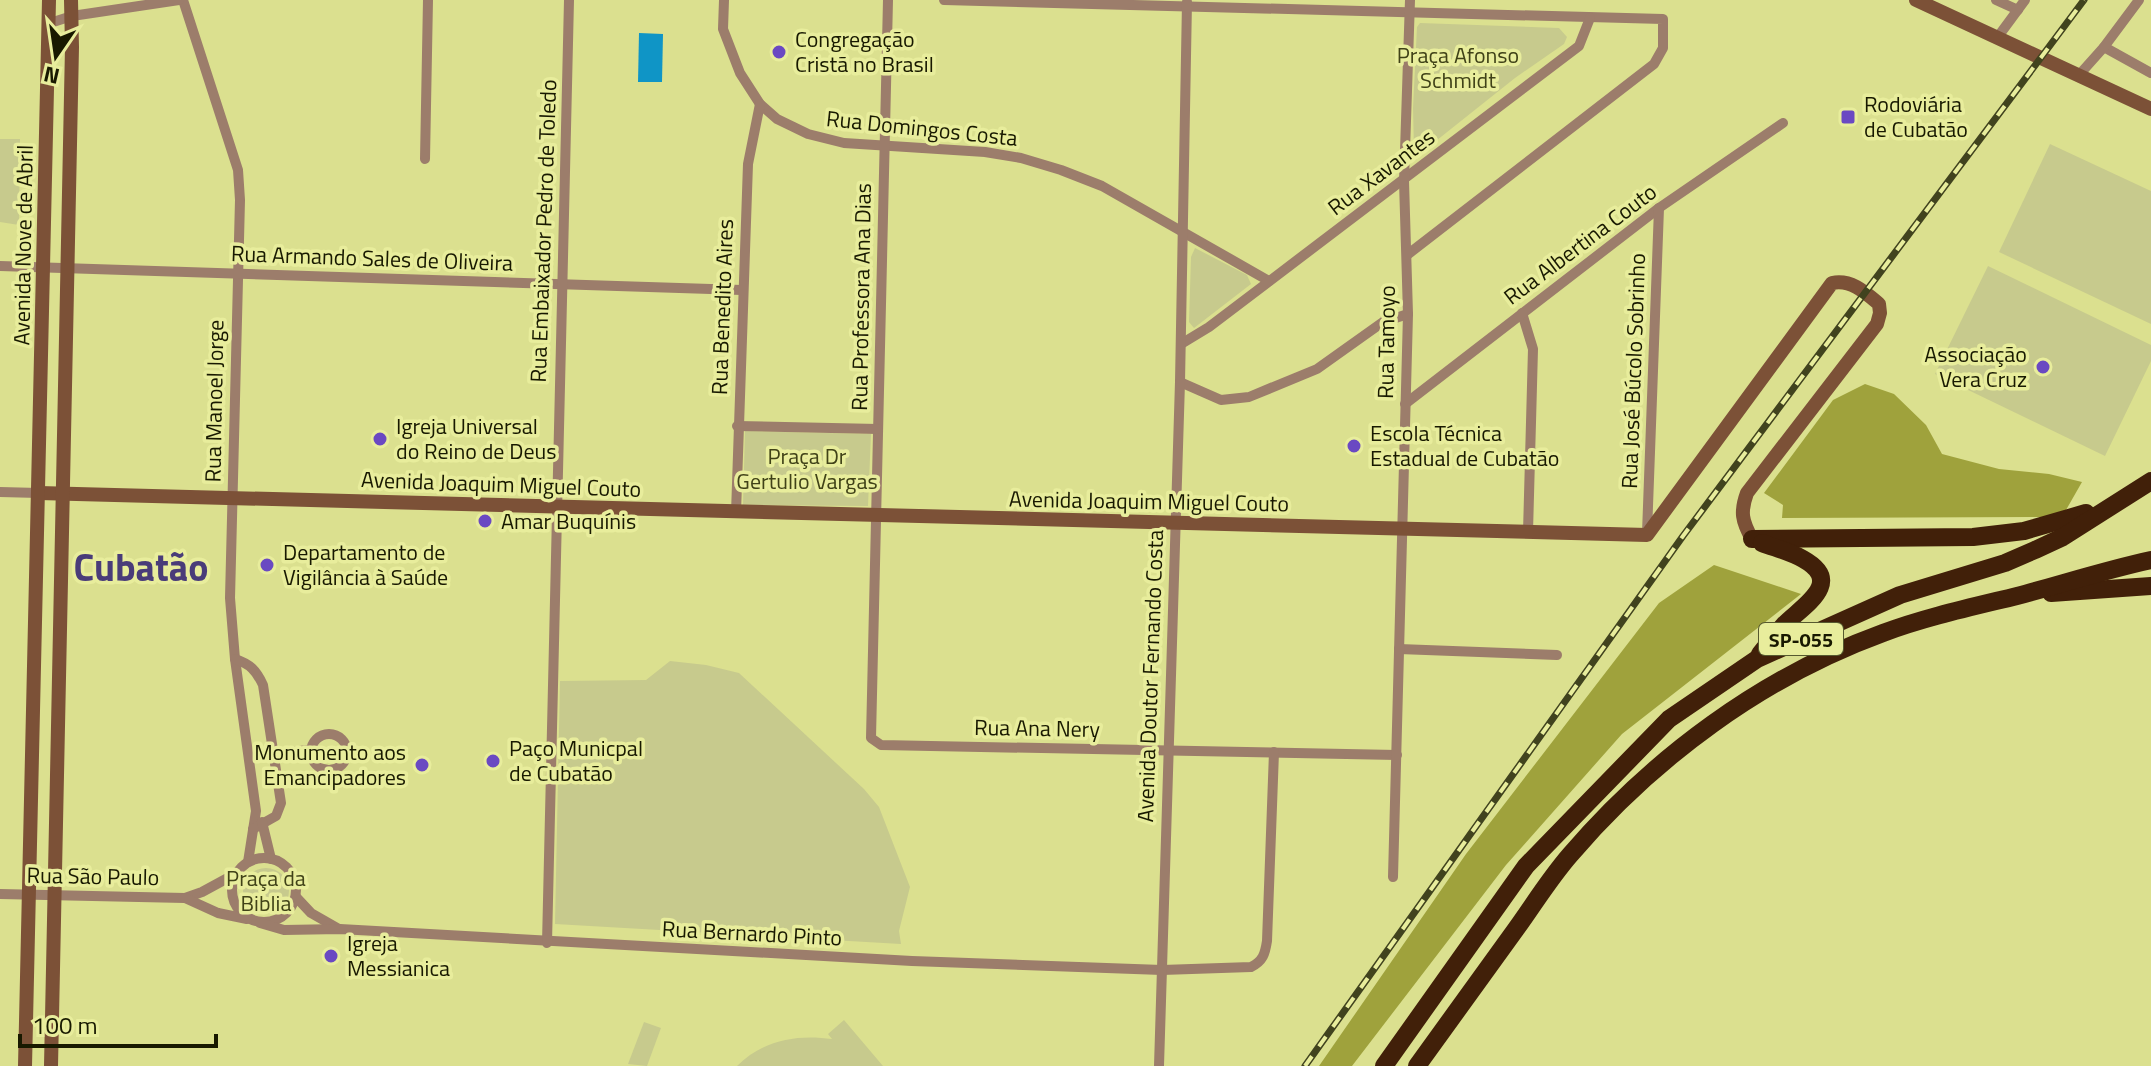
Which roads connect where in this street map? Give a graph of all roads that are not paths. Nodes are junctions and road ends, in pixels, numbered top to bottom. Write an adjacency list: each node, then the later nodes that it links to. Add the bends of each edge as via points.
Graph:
1 (49, 0): 19 (street, Avenida Nove de Abril)
2 (71, 0): 17 (street, Avenida Nove de Abril)
3 (181, 0): 17 (street); 36 (street, Rua Manoel Jorge, via 238,170)
4 (428, 0): 28 (street)
5 (569, 0): 38 (street, Rua Embaixador Pedro de Toledo)
6 (724, 0): 24 (street, Rua Domingos Costa, via 723,29 730,51)
7 (888, 0): 27 (street, Rua Professora Ana Dias)
8 (944, 0): 14 (street)
9 (1410, 0): 16 (street, Rua Tamoyo)
10 (1916, 0): 20 (street)
11 (1996, 0): 15 (street)
12 (2025, 0): 15 (street)
13 (2139, 0): 21 (street)
14 (1187, 3): 16 (street); 31 (street, Avenida Doutor Fernando Costa)
15 (2018, 10): 20 (street)
16 (1409, 13): 18 (street); 29 (street, Rua Tamoyo)
17 (72, 16): 19 (street); 35 (street, Avenida Nove de Abril)
18 (1590, 18): 29 (street, Rua Xavantes, via 1579,46); 32 (street, via 1663,19 1663,48 1654,64)
19 (50, 23): 34 (street, Avenida Nove de Abril)
20 (1997, 38): 23 (street)
21 (2104, 47): 22 (street); 23 (street)
22 (2151, 73)
23 (2079, 75): 25 (street)
24 (760, 104): 27 (street, Rua Domingos Costa, via 808,134); 39 (street, Rua Benedito Aires, via 748,164)
25 (2151, 109)
26 (1783, 123): 30 (street, Rua Albertina Couto)
27 (885, 148): 31 (street, Rua Domingos Costa, via 1021,158 1102,186); 46 (street, Rua Professora Ana Dias)
28 (425, 159)
29 (1404, 181): 32 (street, Rua Tamoyo); 37 (street, Rua Xavantes)
30 (1659, 208): 40 (street, Rua Albertina Couto); 59 (street, Rua José Búcolo Sobrinho)
31 (1182, 231): 37 (street, Rua Domingos Costa); 42 (street, Avenida Doutor Fernando Costa)
32 (1407, 255): 41 (street, Rua Tamoyo)
33 (0, 266): 34 (street, Rua Armando Sales de Oliveira)
34 (44, 267): 35 (street, Rua Armando Sales de Oliveira); 49 (street, Avenida Nove de Abril)
35 (68, 268): 36 (street, Rua Armando Sales de Oliveira); 50 (street, Avenida Nove de Abril)
36 (238, 273): 38 (street, Rua Armando Sales de Oliveira); 52 (street, Rua Manoel Jorge)
37 (1269, 281): 42 (street, Rua Xavantes)
38 (562, 284): 39 (street, Rua Armando Sales de Oliveira); 53 (street, Rua Embaixador Pedro de Toledo)
39 (742, 290): 45 (street, Rua Benedito Aires)
40 (1522, 313): 44 (street, Rua Albertina Couto); 58 (street, via 1533,349)
41 (1408, 314): 43 (street, via 1383,322 1317,369 1249,397 1221,400); 44 (street, Rua Tamoyo)
42 (1181, 344): 43 (street, Avenida Doutor Fernando Costa)
43 (1180, 382): 56 (street, Avenida Doutor Fernando Costa)
44 (1405, 404): 57 (street, Rua Tamoyo)
45 (737, 426): 46 (street); 54 (street, Rua Benedito Aires)
46 (878, 429): 55 (street, Rua Professora Ana Dias)
47 (2151, 481): 51 (highway, SP-055)
48 (0, 492): 49 (street, Avenida Joaquim Miguel Couto)
49 (39, 493): 50 (street, Avenida Joaquim Miguel Couto); 80 (street, Avenida Nove de Abril)
50 (63, 494): 52 (street, Avenida Joaquim Miguel Couto); 81 (street, Avenida Nove de Abril)
51 (2129, 497): 60 (highway, via 2066,521 1973,537); 67 (highway, SP-055, via 2035,550 1900,595)
52 (232, 499): 53 (street, Avenida Joaquim Miguel Couto); 66 (street, Rua Manoel Jorge)
53 (556, 507): 54 (street, Avenida Joaquim Miguel Couto); 86 (street, Rua Embaixador Pedro de Toledo)
54 (736, 513): 55 (street, Avenida Joaquim Miguel Couto)
55 (875, 517): 56 (street, Avenida Joaquim Miguel Couto); 68 (street, Rua Professora Ana Dias)
56 (1174, 524): 57 (street, Avenida Joaquim Miguel Couto); 70 (street, Avenida Doutor Fernando Costa)
57 (1403, 529): 58 (street, Avenida Joaquim Miguel Couto); 64 (street, Rua Tamoyo)
58 (1528, 532): 59 (street, Avenida Joaquim Miguel Couto)
59 (1647, 535): 60 (street, via 1832,283 1852,284 1879,304 1877,324 1747,493 1742,523)
60 (1752, 539): 67 (highway, via 1804,559 1820,579 1814,599)
61 (2151, 560): 63 (highway, SP-055)
62 (2151, 586): 63 (highway, SP-055)
63 (2017, 596): 92 (highway, SP-055, via 1968,606 1856,645 1737,707 1679,749 1568,857)
64 (1399, 649): 65 (street); 73 (street, Rua Tamoyo)
65 (1557, 655)
66 (235, 659): 72 (street, via 256,670 263,685); 74 (street, Rua Manoel Jorge)
67 (1757, 659): 91 (highway, SP-055, via 1669,719 1526,866)
68 (871, 738): 70 (street, Rua Ana Nery, via 881,745)
69 (311, 750): 72 (street)
70 (1168, 750): 71 (street, Rua Ana Nery); 87 (street, Avenida Doutor Fernando Costa)
71 (1274, 752): 73 (street, Rua Ana Nery); 87 (street, Rua Bernardo Pinto, via 1260,962 1251,967)
72 (274, 753): 74 (street, via 280,810)
73 (1397, 755): 78 (street, Rua Tamoyo)
74 (258, 827): 75 (street, Rua Manoel Jorge); 76 (street, Rua Manoel Jorge)
75 (271, 859): 76 (street); 82 (street, via 291,872)
76 (248, 862): 77 (street)
77 (237, 873): 83 (street, Rua São Paulo); 84 (street, via 234,903)
78 (1393, 877)
79 (0, 894): 80 (street, Rua São Paulo)
80 (29, 895): 81 (street, Rua São Paulo); 88 (street, Avenida Nove de Abril)
81 (54, 895): 83 (street, Rua São Paulo); 89 (street, Avenida Nove de Abril)
82 (296, 897): 84 (street, via 279,919); 85 (street, Rua Bernardo Pinto, via 311,913)
83 (185, 898): 84 (street, Rua São Paulo)
84 (255, 921): 85 (street, Rua Bernardo Pinto, via 284,930)
85 (340, 929): 86 (street, Rua Bernardo Pinto)
86 (547, 943): 87 (street, Rua Bernardo Pinto)
87 (1162, 970): 90 (street, Avenida Doutor Fernando Costa)
88 (25, 1066)
89 (51, 1066)
90 (1159, 1066)
91 (1384, 1066)
92 (1417, 1066)

